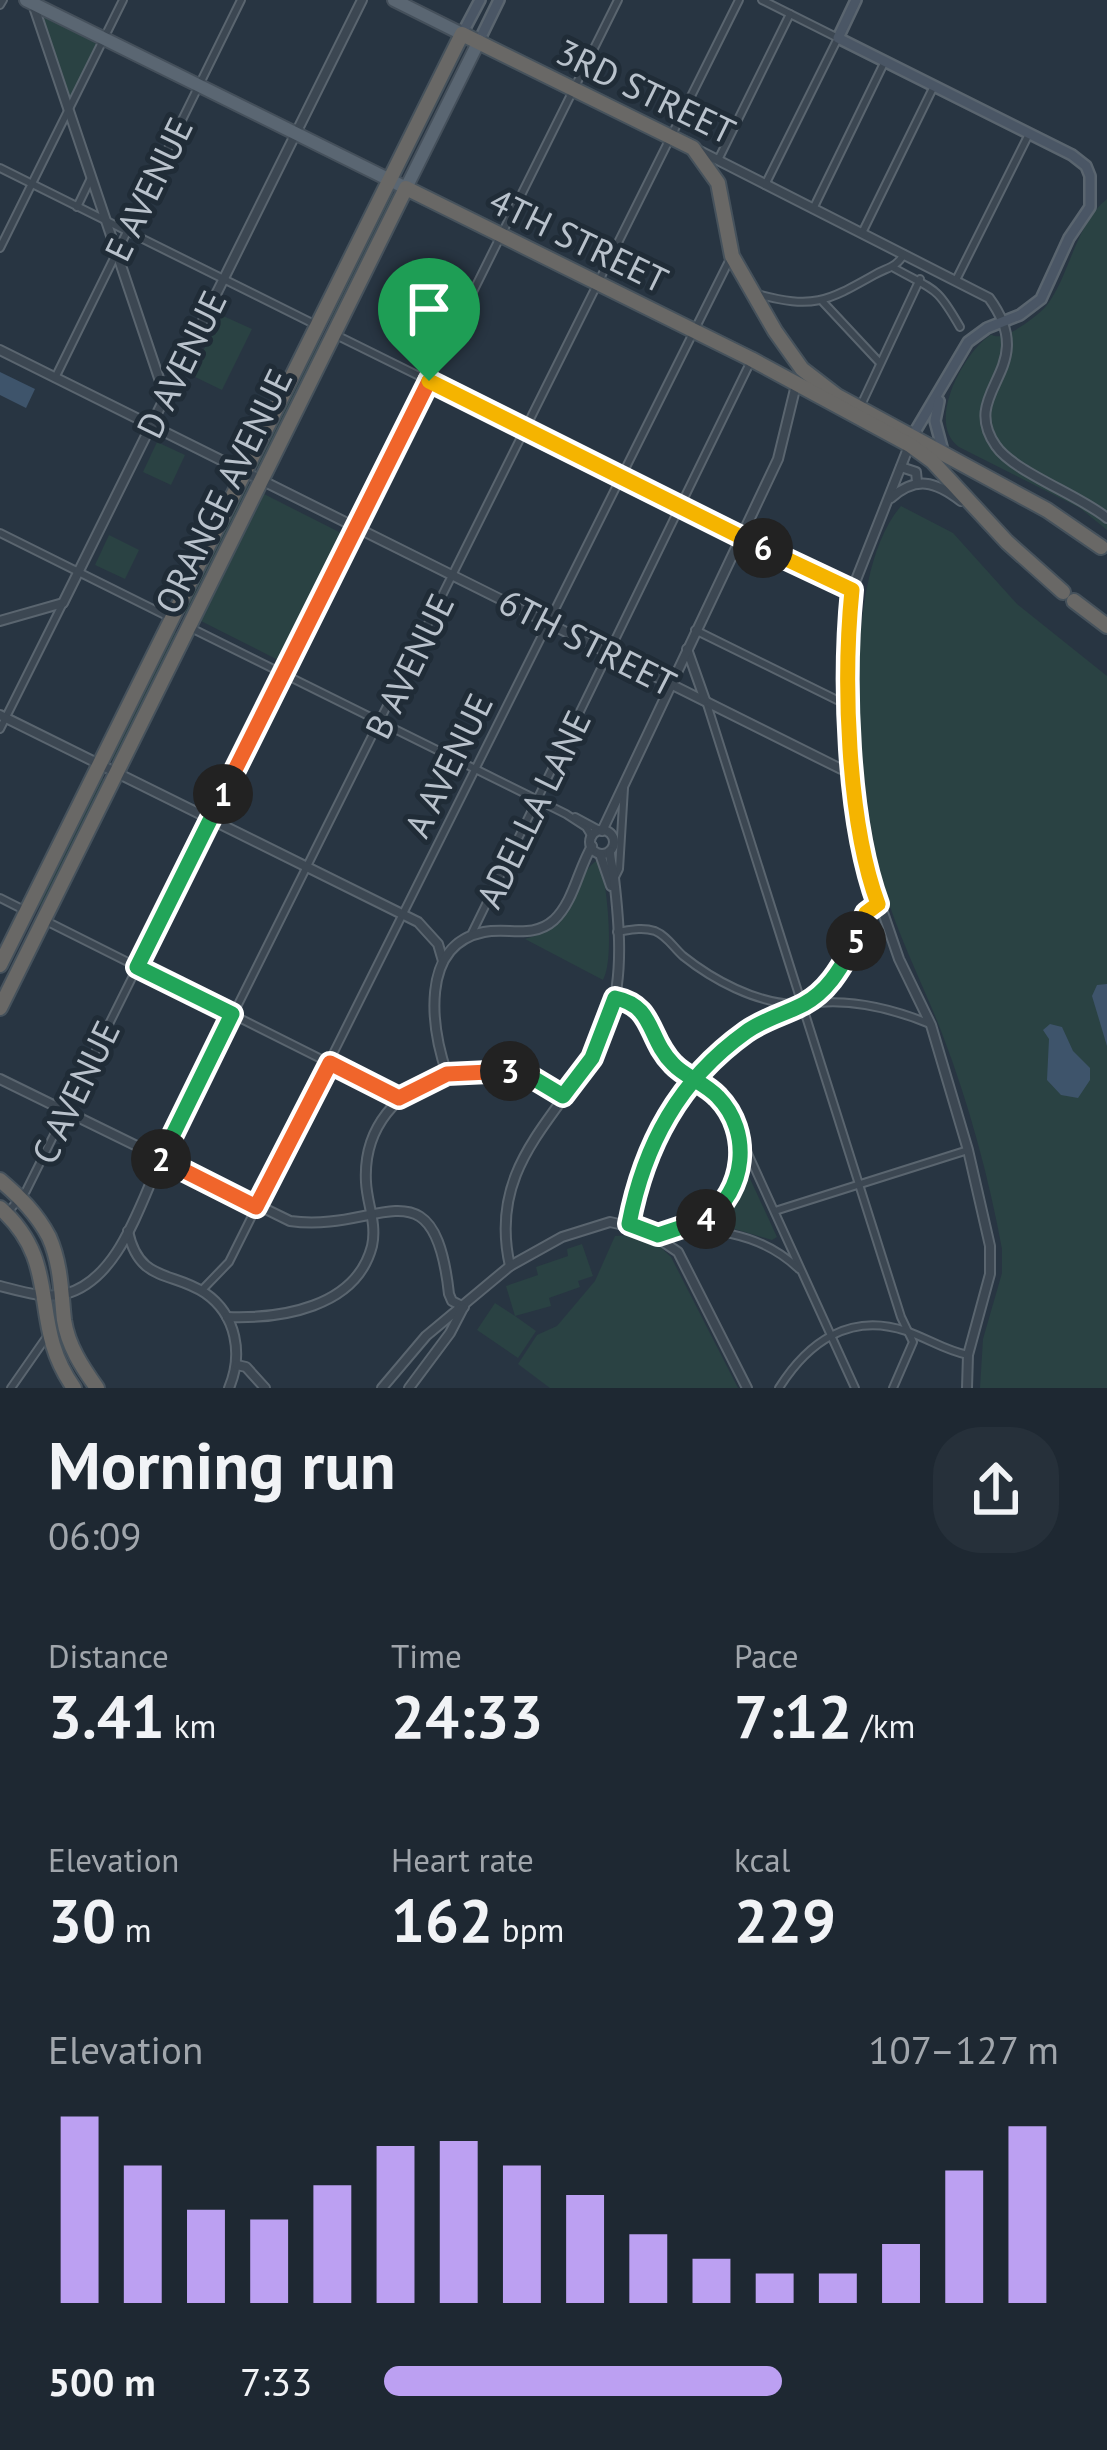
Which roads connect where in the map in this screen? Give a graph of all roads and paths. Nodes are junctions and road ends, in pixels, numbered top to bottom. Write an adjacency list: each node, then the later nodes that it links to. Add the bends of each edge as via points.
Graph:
1 (123, 0): 14 (street)
2 (241, 0): 18 (street, E AVENUE)
3 (362, 0): 22 (street, D AVENUE)
4 (394, 0): 13 (main road, 3RD STREET)
5 (480, 0): 13 (main road, ORANGE AVENUE)
6 (499, 0): 16 (main road, ORANGE AVENUE)
7 (618, 0): 20 (street, C AVENUE)
8 (739, 0): 24 (street, B AVENUE)
9 (762, 0): 12 (street)
10 (856, 0): 15 (main road)
11 (30, 1): 14 (main road, 4TH STREET); 21 (street)
12 (790, 14): 15 (street); 26 (street)
13 (462, 34): 16 (highway, 3RD STREET); 31 (highway, ORANGE AVENUE)
14 (104, 38): 18 (main road, 4TH STREET); 21 (street)
15 (838, 38): 17 (main road); 33 (street)
16 (478, 41): 20 (highway, 3RD STREET); 34 (main road, ORANGE AVENUE)
17 (885, 62): 19 (main road); 36 (street)
18 (200, 85): 22 (main road, 4TH STREET); 38 (street, E AVENUE)
19 (934, 86): 23 (main road); 39 (street)
20 (574, 89): 24 (highway, 3RD STREET); 40 (street, C AVENUE)
21 (69, 109): 29 (street); 32 (street)
22 (296, 133): 31 (main road, 4TH STREET); 46 (street, D AVENUE)
23 (1029, 134): 48 (street); 52 (main road, via 1081,161 1092,184 1090,207 1041,299)
24 (670, 137): 25 (highway, 3RD STREET); 49 (street, B AVENUE)
25 (693, 148): 26 (street, 3RD STREET); 30 (highway)
26 (718, 158): 28 (street, 3RD STREET)
27 (0, 168): 32 (street)
28 (742, 172): 30 (street, 3RD STREET, via 722,170); 33 (street, 3RD STREET)
29 (91, 178): 35 (street); 37 (street)
30 (715, 178): 44 (highway)
31 (390, 179): 34 (main road, 4TH STREET); 53 (highway, ORANGE AVENUE)
32 (32, 184): 35 (street); 41 (street)
33 (765, 185): 36 (street, 3RD STREET)
34 (406, 188): 40 (highway, 4TH STREET); 56 (highway, ORANGE AVENUE)
35 (77, 207): 37 (street)
36 (813, 208): 39 (street, 3RD STREET)
37 (106, 221): 38 (street); 42 (street)
38 (127, 232): 42 (street, E AVENUE); 46 (street)
39 (862, 233): 43 (street, 3RD STREET)
40 (501, 235): 49 (highway, 4TH STREET); 61 (street, C AVENUE)
41 (0, 248)
42 (117, 252): 60 (street, E AVENUE); 64 (street)
43 (904, 254): 45 (street); 48 (street, 3RD STREET)
44 (732, 256): 50 (highway); 55 (street, A AVENUE)
45 (893, 268): 47 (street); 51 (street)
46 (223, 279): 53 (street); 64 (street, D AVENUE)
47 (920, 279): 54 (street, via 948,302); 59 (street)
48 (956, 280): 52 (street, 3RD STREET, via 989,298)
49 (598, 284): 55 (highway, 4TH STREET); 67 (street, B AVENUE)
50 (754, 294): 51 (street); 68 (highway, via 810,377)
51 (823, 302): 59 (street)
52 (1002, 321): 63 (main road, via 968,343); 78 (street, via 1008,355 986,406 993,441)
53 (317, 326): 56 (street); 71 (highway, ORANGE AVENUE)
54 (960, 327)
55 (694, 330): 58 (highway, 4TH STREET); 72 (street, A AVENUE)
56 (334, 334): 61 (street); 73 (highway, ORANGE AVENUE)
57 (0, 350): 60 (street, 6TH STREET)
58 (752, 359): 62 (highway, 4TH STREET); 76 (street, ADELLA LANE)
59 (880, 363): 65 (street)
60 (55, 377): 66 (street, 6TH STREET)
61 (429, 381): 67 (street); 79 (street, C AVENUE)
62 (796, 386): 68 (highway, 4TH STREET); 81 (street, via 783,446)
63 (942, 390): 68 (main road); 69 (main road, via 935,422)
64 (165, 396): 66 (street, D AVENUE)
65 (862, 403)
66 (151, 425): 71 (street, 6TH STREET); 83 (street, D AVENUE)
67 (526, 429): 72 (street); 84 (street, B AVENUE)
68 (911, 440): 69 (highway, 4TH STREET); 70 (street); 77 (highway, 4TH STREET)
69 (943, 452): 82 (highway, 4TH STREET)
70 (901, 467): 74 (street, via 916,472); 75 (street)
71 (245, 472): 73 (street, 6TH STREET); 87 (highway, ORANGE AVENUE)
72 (620, 477): 76 (street); 89 (street, A AVENUE)
73 (262, 480): 79 (street, 6TH STREET); 91 (highway, ORANGE AVENUE)
74 (917, 482): 75 (street); 77 (street, via 938,484)
75 (890, 500): 85 (street)
76 (680, 506): 81 (street); 94 (street, ADELLA LANE)
77 (974, 506): 90 (highway, 4TH STREET)
78 (1107, 518)
79 (356, 527): 84 (street, 6TH STREET); 95 (street, C AVENUE)
80 (0, 533): 83 (street)
81 (741, 536): 85 (street); 92 (street)
82 (1101, 547)
83 (78, 572): 86 (street, D AVENUE); 87 (street)
84 (453, 575): 89 (street, 6TH STREET); 100 (street, B AVENUE)
85 (852, 590): 98 (street)
86 (63, 603): 88 (street); 99 (street, D AVENUE)
87 (172, 619): 91 (street); 102 (highway, ORANGE AVENUE)
88 (0, 621)
89 (548, 622): 94 (street, 6TH STREET); 104 (street, A AVENUE)
90 (1107, 626)
91 (189, 627): 95 (street); 102 (highway, ORANGE AVENUE)
92 (695, 630): 93 (street); 98 (street)
93 (687, 649): 96 (street); 97 (street)
94 (610, 653): 96 (street, 6TH STREET); 106 (street, ADELLA LANE)
95 (283, 674): 100 (street); 107 (street, C AVENUE)
96 (670, 683): 97 (street, 6TH STREET); 105 (street)
97 (706, 701): 103 (street, 6TH STREET); 124 (street)
98 (849, 702): 103 (street)
99 (3, 716): 101 (street, D AVENUE); 102 (street)
100 (381, 722): 104 (street); 110 (street, B AVENUE)
101 (0, 729)
102 (108, 769): 107 (street); 115 (highway, ORANGE AVENUE); 117 (highway, ORANGE AVENUE)
103 (854, 769): 114 (street)
104 (477, 770): 106 (street); 116 (street, A AVENUE)
105 (624, 782): 108 (street); 109 (street); 111 (street)
106 (537, 799): 109 (street); 119 (street, ADELLA LANE)
107 (211, 820): 110 (street); 121 (street, C AVENUE)
108 (612, 835): 109 (street); 109 (street, via 614,842)
109 (599, 843): 111 (street); 113 (street); 119 (street, via 565,908 544,927)
110 (308, 868): 116 (street); 126 (street, B AVENUE)
111 (614, 879): 113 (street)
112 (0, 898): 115 (street)
113 (615, 899): 118 (street)
114 (878, 904): 124 (street, via 831,984); 127 (street)
115 (26, 911): 117 (street); 120 (highway, ORANGE AVENUE)
116 (404, 916): 122 (street, via 431,934); 128 (street, A AVENUE)
117 (42, 920): 121 (street); 125 (highway, ORANGE AVENUE)
118 (617, 932): 123 (street); 124 (street, via 660,933 724,983)
119 (471, 935): 122 (street)
120 (0, 965)
121 (137, 967): 126 (street); 134 (street, C AVENUE)
122 (442, 967): 129 (street, via 433,1025)
123 (615, 998): 131 (street, via 646,1015 659,1048); 132 (street, via 592,1058)
124 (803, 1004): 127 (street, via 869,1005); 131 (street, via 746,1032); 139 (street)
125 (0, 1008)
126 (232, 1014): 128 (street); 137 (street, B AVENUE)
127 (931, 1025): 136 (street)
128 (330, 1063): 133 (street); 141 (street, A AVENUE)
129 (447, 1074): 132 (street, via 517,1071); 133 (street)
130 (0, 1079): 134 (street)
131 (694, 1079): 135 (street); 145 (street, via 651,1143)
132 (563, 1096): 149 (street, via 514,1177)
133 (399, 1098): 144 (street, via 367,1158)
134 (65, 1112): 137 (street); 140 (street, C AVENUE)
135 (736, 1123): 143 (street); 146 (street, via 740,1158 732,1190)
136 (968, 1150): 139 (street); 160 (street, via 991,1262)
137 (161, 1159): 141 (street); 147 (street, B AVENUE)
138 (0, 1180): 140 (highway)
139 (861, 1184): 143 (street); 157 (street)
140 (22, 1199): 142 (street, C AVENUE); 153 (highway, via 50,1240)
141 (256, 1207): 144 (street, via 316,1225); 152 (street, A AVENUE, via 229,1262)
142 (3, 1210): 154 (highway, via 34,1250)
143 (775, 1211): 150 (street)
144 (373, 1213): 155 (street, via 400,1210 431,1225 449,1294); 156 (street, via 365,1262 340,1290 276,1318)
145 (629, 1224): 148 (street); 149 (street, via 591,1225)
146 (687, 1228): 148 (street); 150 (street, via 769,1246)
147 (128, 1229): 152 (street, via 149,1269); 153 (street, B AVENUE, via 97,1274)
148 (658, 1235): 169 (street, via 686,1263)
149 (510, 1266): 155 (street)
150 (802, 1272): 158 (street)
151 (0, 1286): 154 (street)
152 (202, 1290): 156 (street)
153 (63, 1294): 154 (street); 164 (highway, via 71,1345)
154 (44, 1295): 159 (highway)
155 (464, 1307): 167 (street, via 426,1336); 168 (street)
156 (227, 1317): 161 (street)
157 (910, 1332): 158 (street, via 872,1325); 160 (street); 172 (street, via 912,1350)
158 (831, 1334): 170 (street, via 811,1346); 171 (street)
159 (47, 1335): 162 (street); 163 (highway)
160 (968, 1355): 173 (street)
161 (237, 1365): 165 (street); 166 (street)
162 (11, 1388)
163 (74, 1388)
164 (97, 1388)
165 (229, 1388)
166 (266, 1388)
167 (382, 1388)
168 (409, 1388)
169 (747, 1388)
170 (779, 1388)
171 (855, 1388)
172 (893, 1388)
173 (968, 1388)

